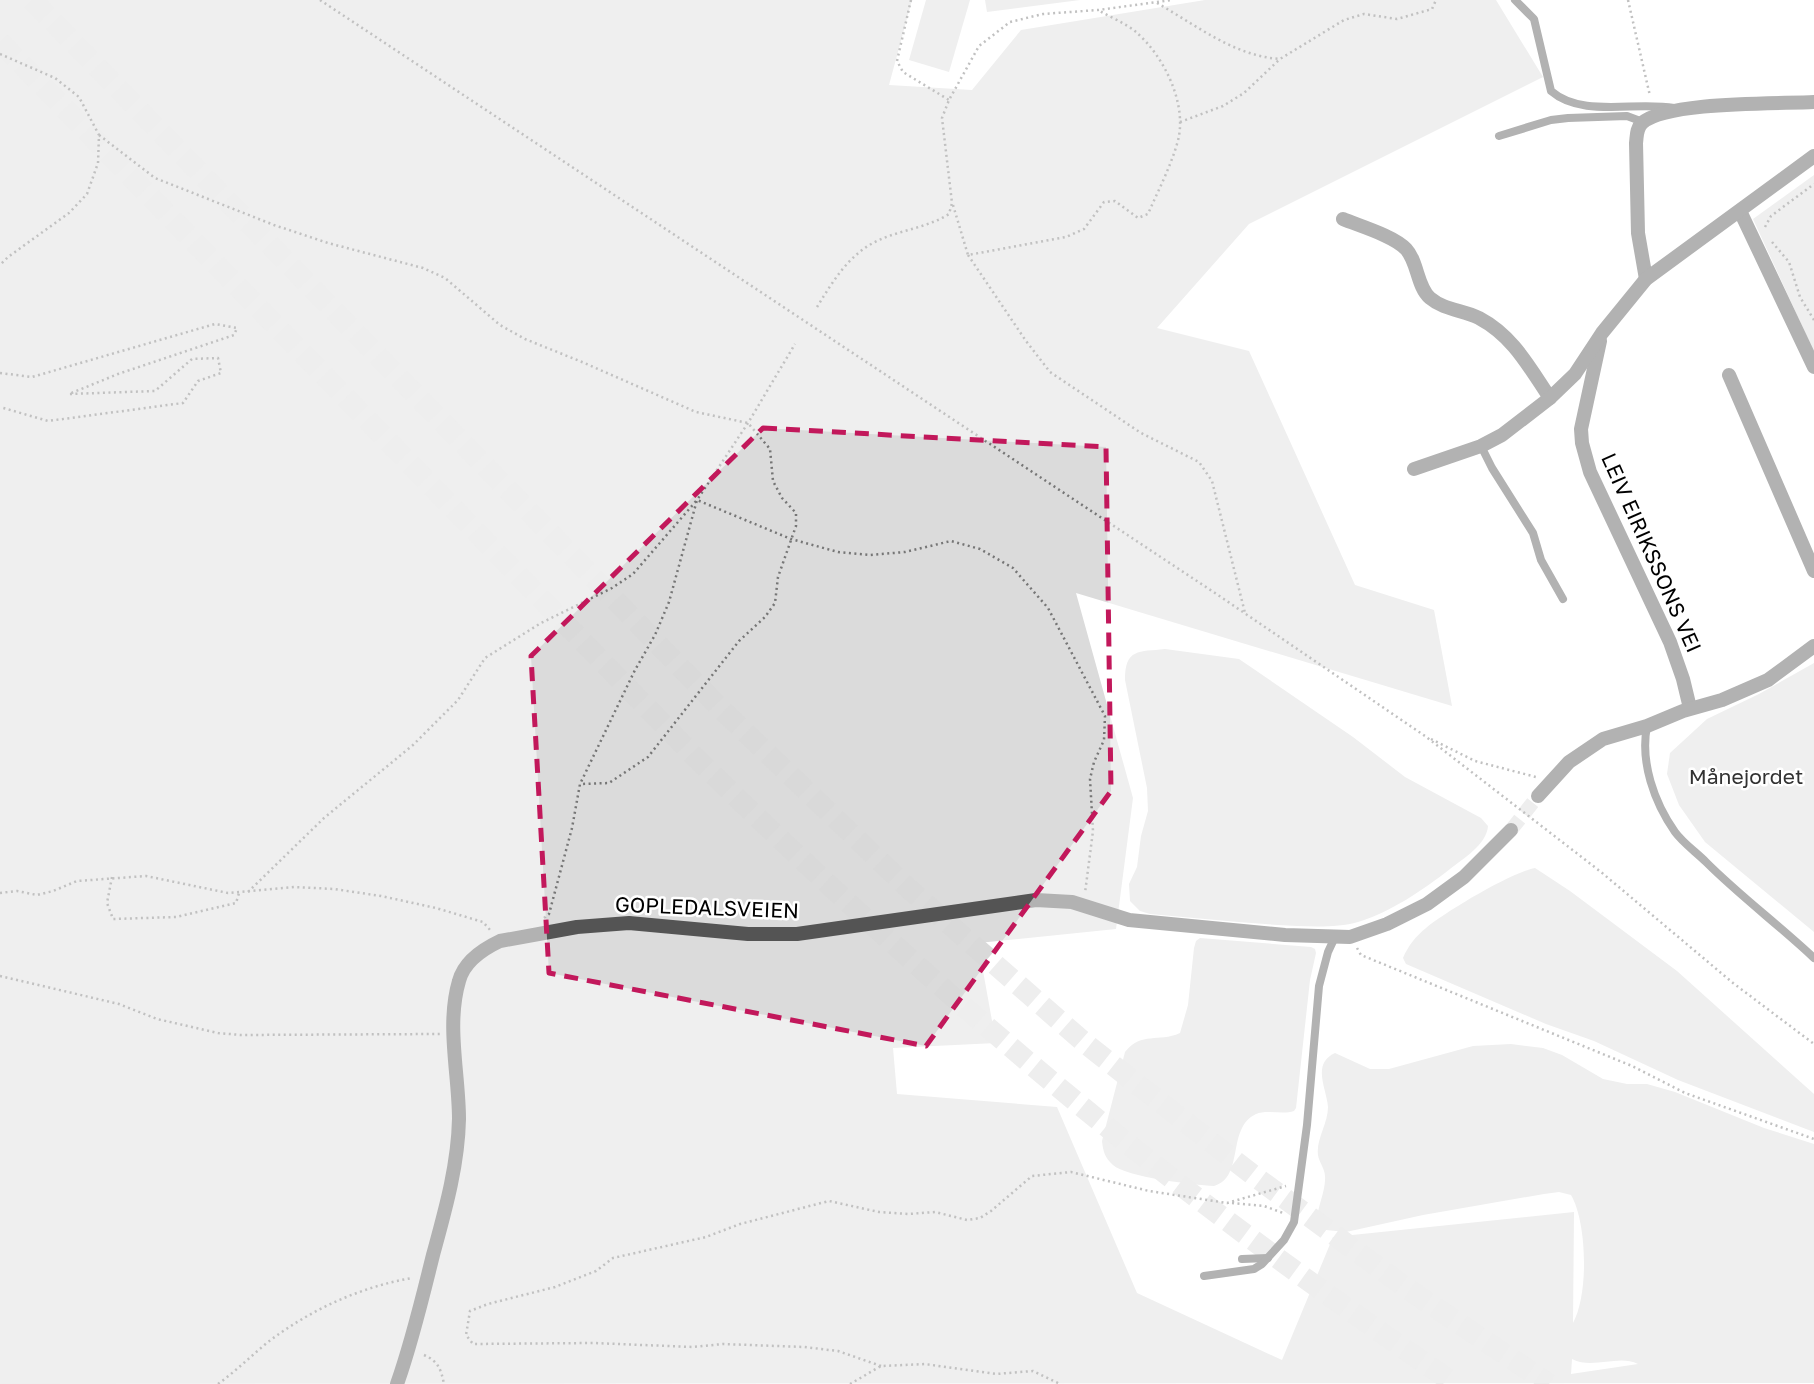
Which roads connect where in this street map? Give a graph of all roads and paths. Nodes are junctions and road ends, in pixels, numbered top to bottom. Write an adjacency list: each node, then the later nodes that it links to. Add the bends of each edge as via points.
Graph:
1 (320, 0): 45 (path)
2 (911, 0): 11 (path, via 897,61 903,72)
3 (1171, 0): 7 (path)
4 (1436, 0): 10 (path, via 1432,9 1397,19 1355,15)
5 (1515, 0): 13 (lane, via 1534,19 1550,91 1559,98 1593,106)
6 (1628, 0): 13 (path)
7 (1156, 2): 8 (path); 10 (path, via 1237,49)
8 (1098, 10): 11 (path, via 1010,22 979,46); 15 (path, via 1135,31 1158,57 1174,92)
9 (0, 54): 17 (path, via 55,78 79,97)
10 (1280, 59): 15 (path, via 1244,93)
11 (949, 100): 21 (path, via 942,133)
12 (1814, 102): 14 (street)
13 (1652, 105): 14 (lane)
14 (1680, 109): 16 (street)
15 (1180, 122): 26 (path, via 1178,142 1148,214 1138,218 1115,201 1104,202 1084,229 1066,237)
16 (1643, 122): 18 (lane, via 1627,116 1568,118); 28 (street, via 1636,143 1638,233)
17 (99, 135): 27 (path, via 98,163 87,194); 38 (path, via 155,178 306,236 423,268 445,278 500,326 525,340 695,412)
18 (1499, 136)
19 (1814, 156): 22 (street, LEIV EIRIKSSONS VEI)
20 (1814, 184): 24 (path, via 1768,218)
21 (953, 203): 26 (path); 29 (path, via 949,214 939,220 874,242 851,258)
22 (1740, 211): 28 (street, LEIV EIRIKSSONS VEI); 33 (street)
23 (1343, 219): 36 (street, via 1406,249 1427,296 1499,329)
24 (1765, 230)
25 (1766, 235): 30 (path, via 1789,262 1800,297)
26 (968, 255): 45 (path, via 1050,372 1141,433 1199,462 1212,481)
27 (0, 265)
28 (1646, 279): 31 (street, LEIV EIRIKSSONS VEI)
29 (817, 307)
30 (1814, 320)
31 (1602, 333): 36 (street, LEIV EIRIKSSONS VEI, via 1575,374); 47 (street, LEIV EIRIKSSONS VEI, via 1583,415 1582,443 1590,472 1670,642)
32 (795, 344): 38 (path)
33 (1814, 367)
34 (0, 373): 37 (path, via 32,377 215,324 237,328 234,335 69,394 155,391 192,359 218,358 221,373 198,381 183,403 48,421)
35 (1729, 375): 43 (street)
36 (1550, 398): 39 (street, LEIV EIRIKSSONS VEI)
37 (0, 407)
38 (747, 424): 41 (path); 42 (path, via 770,449 773,481 796,513)
39 (1481, 446): 40 (street, LEIV EIRIKSSONS VEI); 44 (lane, via 1533,533 1541,561)
40 (1414, 469)
41 (697, 500): 42 (path); 51 (path, via 655,635); 55 (path, via 633,574 485,658 458,700 413,745 324,818)
42 (791, 539): 51 (path, via 775,603 739,640 648,757 609,783); 58 (path, via 870,555 951,541 980,549 1013,568 1048,608 1105,716 1104,740 1090,779 1093,831)
43 (1814, 571)
44 (1563, 598)
45 (1245, 613): 49 (path)
46 (1814, 646): 47 (street, via 1768,680 1723,700)
47 (1690, 708): 48 (street)
48 (1647, 726): 50 (street, via 1603,739); 63 (lane, via 1644,748 1650,780 1676,833)
49 (1425, 736): 50 (path, via 1475,761); 66 (path)
50 (1549, 781): 52 (street)
51 (580, 785): 59 (path, via 549,914)
52 (1538, 796)
53 (1511, 830): 61 (street, GOPLEDALSVEIEN, via 1464,877 1427,904)
54 (112, 877): 56 (path, via 77,881 37,895); 57 (path, via 146,876); 57 (path, via 107,903 113,919 176,917 236,903)
55 (247, 892): 57 (path); 62 (path, via 294,887 381,896 484,922)
56 (0, 893)
57 (239, 893)
58 (1084, 906): 60 (street, GOPLEDALSVEIEN, via 1129,920); 62 (street, GOPLEDALSVEIEN, via 1025,901 797,934 629,923 577,927)
59 (539, 923)
60 (1335, 937): 61 (street, GOPLEDALSVEIEN); 68 (lane, via 1319,986)
61 (1350, 937): 67 (path, via 1362,955 1632,1066 1685,1093)
62 (500, 942): 65 (street, GOPLEDALSVEIEN, via 489,946 463,971 458,981)
63 (1814, 958)
64 (0, 976): 65 (path, via 218,1033)
65 (454, 1034): 74 (street, GOPLEDALSVEIEN, via 459,1119 456,1158)
66 (1814, 1044)
67 (1814, 1139)
68 (1301, 1183): 69 (path); 70 (lane)
69 (1227, 1203): 70 (path, via 1274,1209); 76 (path, via 1071,1172 1032,1176 991,1211 967,1220 935,1212 895,1214 842,1202 819,1203 706,1237 613,1258 589,1275 488,1304 470,1311 467,1317 466,1335 473,1344 804,1347 838,1351)
70 (1294, 1222): 71 (lane)
71 (1268, 1258): 72 (lane); 73 (lane, via 1254,1269)
72 (1242, 1259)
73 (1205, 1276)
74 (427, 1278): 75 (street, GOPLEDALSVEIEN); 77 (path, via 379,1285 309,1314)
75 (410, 1348): 78 (street, GOPLEDALSVEIEN); 79 (path, via 434,1360)
76 (881, 1366): 80 (path); 81 (path, via 925,1364 996,1374 1033,1371)
77 (218, 1384)
78 (397, 1384)
79 (444, 1384)
80 (850, 1384)
81 (1060, 1384)

